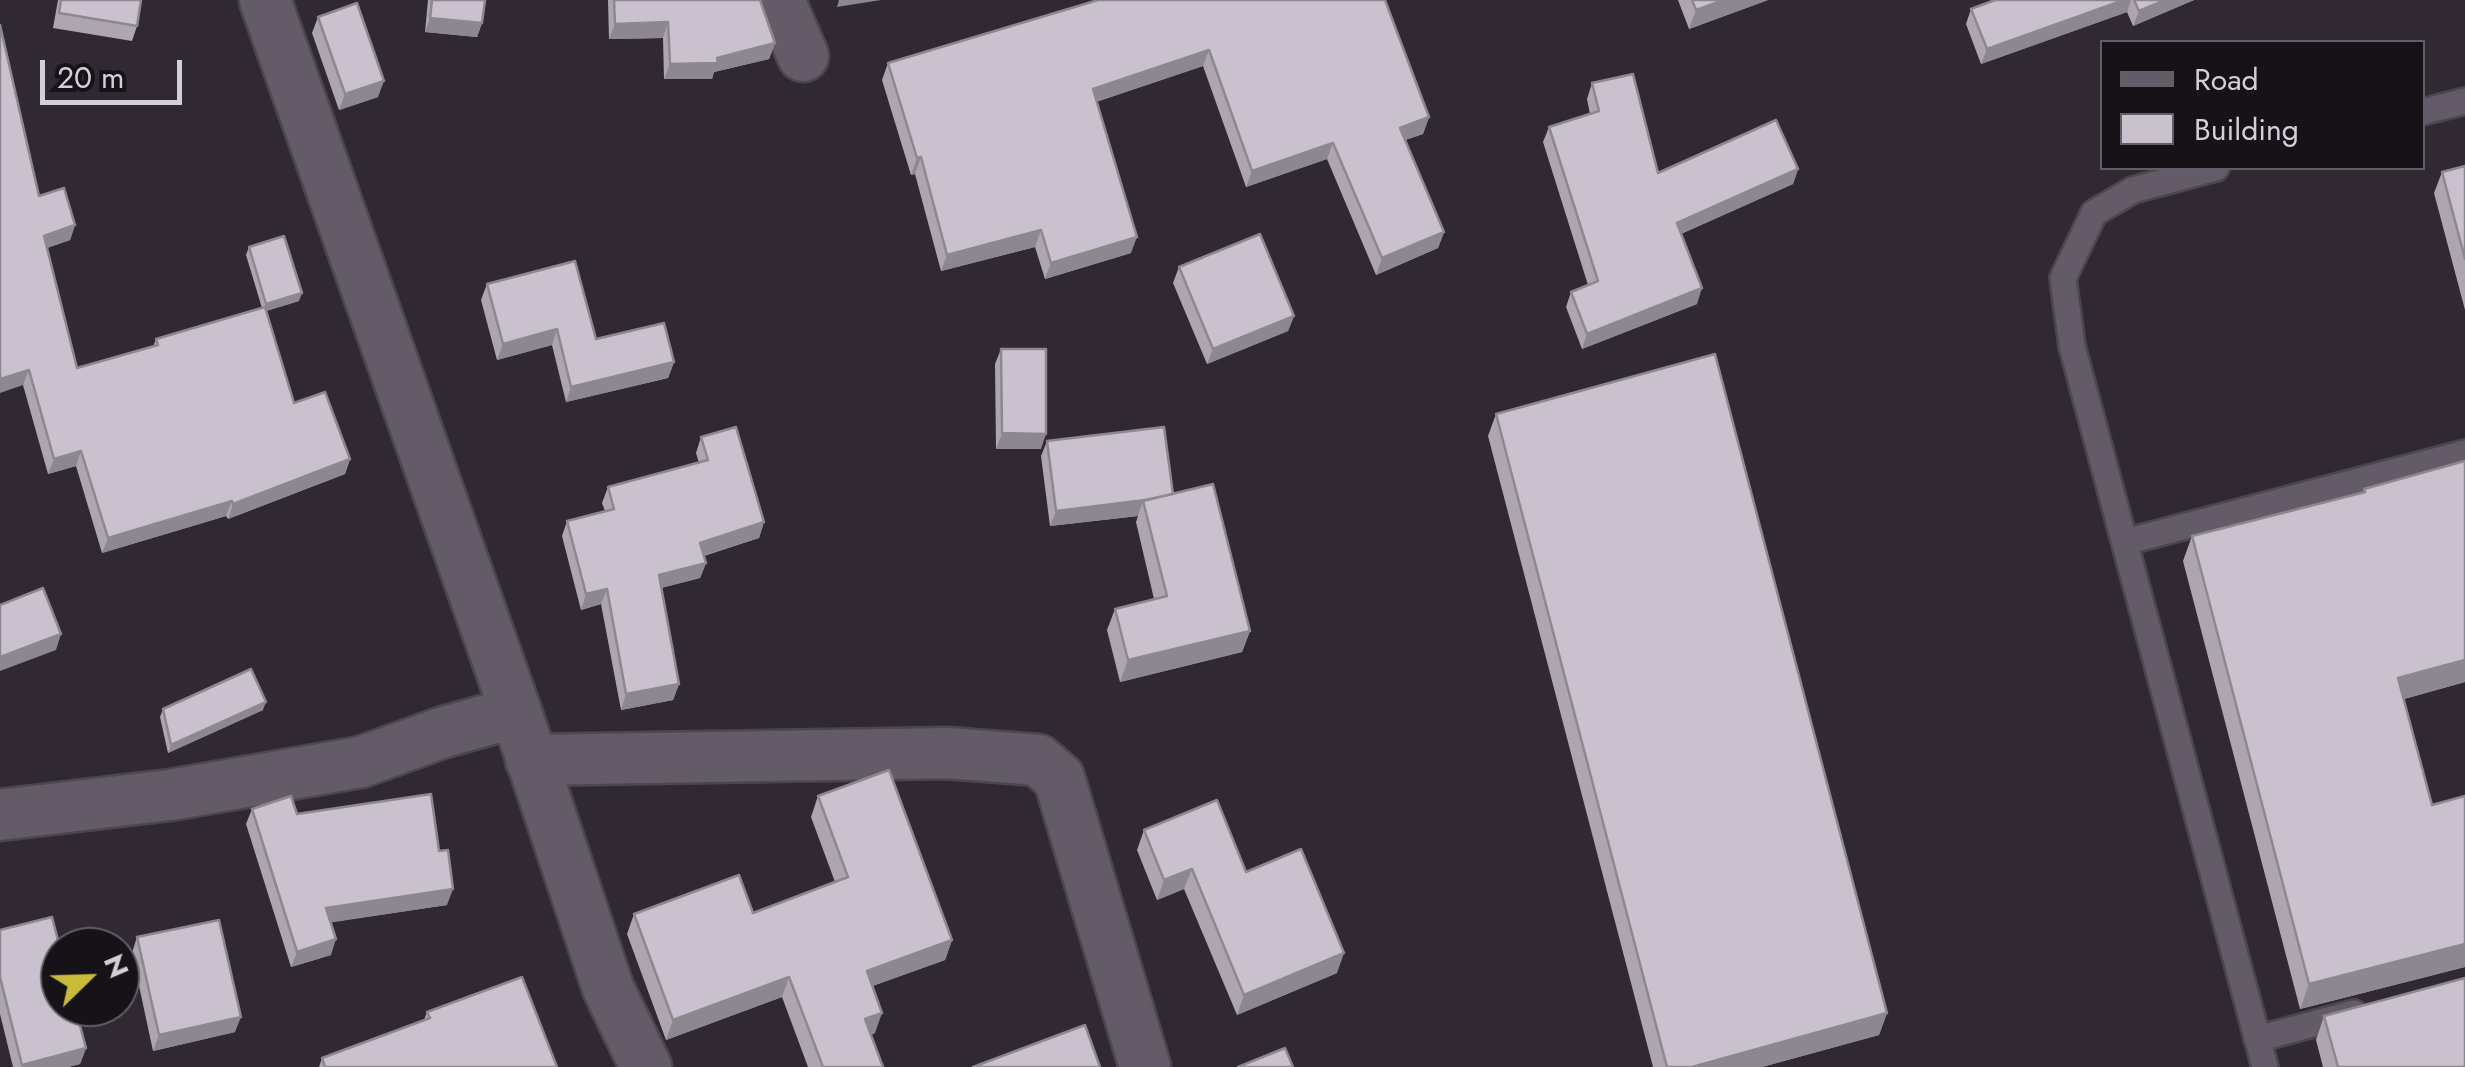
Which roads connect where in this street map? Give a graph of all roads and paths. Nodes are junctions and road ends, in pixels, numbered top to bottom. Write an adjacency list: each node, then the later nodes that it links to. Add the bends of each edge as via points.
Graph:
1 (266, 0): 9 (street)
2 (779, 0): 3 (street)
3 (803, 56)
4 (2465, 101): 5 (lane)
5 (2425, 111)
6 (2208, 170): 8 (lane, via 2133,190 2094,214 2064,278 2072,346)
7 (2465, 452): 8 (lane)
8 (2125, 542): 13 (lane)
9 (516, 712): 10 (street); 11 (street, via 361,762)
10 (531, 760): 14 (street, via 608,988); 15 (street, via 947,752 1038,760 1059,778)
11 (0, 815)
12 (2370, 1008): 13 (lane)
13 (2257, 1039): 16 (lane)
14 (646, 1067)
15 (1145, 1067)
16 (2265, 1067)

